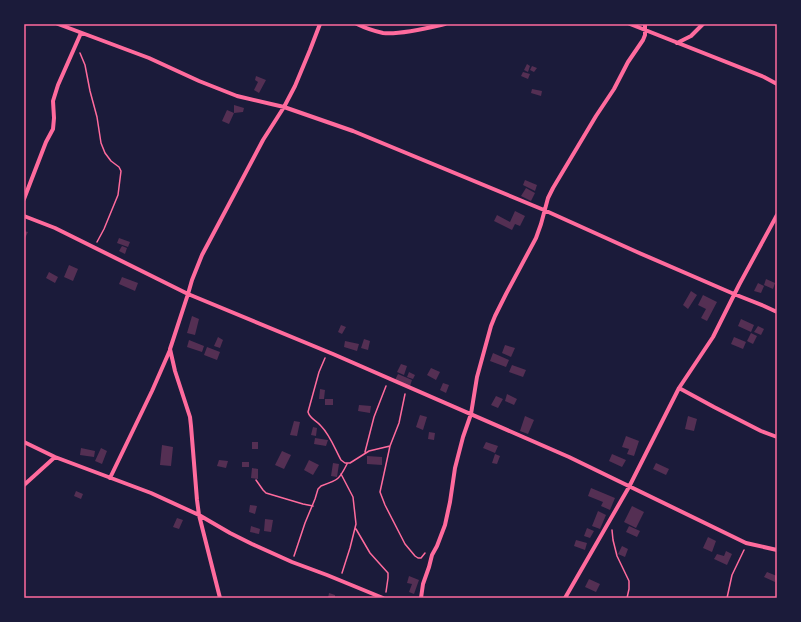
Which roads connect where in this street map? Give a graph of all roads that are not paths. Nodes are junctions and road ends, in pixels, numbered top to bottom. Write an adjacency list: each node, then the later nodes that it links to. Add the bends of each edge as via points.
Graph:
1 (58, 24): 9 (street)
2 (320, 24): 12 (street)
3 (357, 24): 4 (street, via 372,30 393,33)
4 (445, 24)
5 (630, 24): 8 (street)
6 (645, 24): 8 (street)
7 (703, 24): 10 (street, via 691,36)
8 (645, 30): 10 (street); 14 (street, via 645,35 614,88 563,170)
9 (81, 32): 12 (street, via 237,96); 13 (street, via 53,99 54,118 51,132)
10 (676, 43): 11 (street)
11 (777, 84)
12 (284, 107): 14 (street, via 353,131); 17 (street, via 263,140 202,255)
13 (24, 199)
14 (544, 210): 18 (street); 22 (street, via 536,238 491,326 477,377)
15 (777, 215): 18 (street)
16 (24, 216): 17 (street, via 55,228)
17 (188, 294): 20 (street); 22 (street)
18 (734, 294): 19 (street); 21 (street, via 713,336)
19 (777, 312)
20 (170, 349): 26 (street); 29 (street, via 191,426)
21 (679, 388): 23 (street); 28 (street)
22 (471, 414): 28 (street, via 569,457); 33 (street, via 462,437 445,526)
23 (777, 437)
24 (24, 442): 25 (street)
25 (55, 457): 26 (street); 27 (street)
26 (110, 478): 29 (street)
27 (24, 485)
28 (629, 487): 30 (street, via 746,543); 34 (street)
29 (199, 515): 31 (street); 32 (street, via 230,533 292,562)
30 (777, 550)
31 (220, 598)
32 (383, 598)
33 (420, 598)
34 (565, 598)

